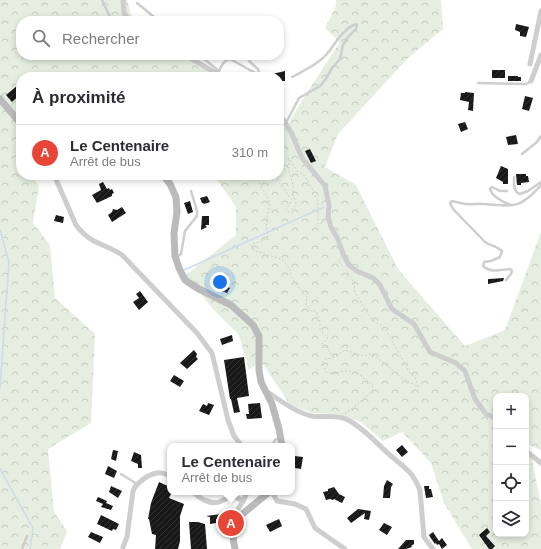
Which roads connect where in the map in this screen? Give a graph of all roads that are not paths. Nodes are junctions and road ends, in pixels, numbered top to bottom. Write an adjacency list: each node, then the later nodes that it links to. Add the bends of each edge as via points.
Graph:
1 (102, 0): 5 (lane)
2 (123, 0): 6 (street)
3 (137, 3): 7 (lane)
4 (541, 11): 14 (street)
5 (110, 16)
6 (126, 16)
7 (153, 16)
8 (541, 55): 21 (street)
9 (194, 60): 15 (street)
10 (205, 60): 16 (lane)
11 (227, 60): 17 (lane, via 222,64)
12 (233, 60): 18 (lane)
13 (249, 60): 19 (lane)
14 (530, 64)
15 (217, 72)
16 (219, 72)
17 (221, 72)
18 (252, 72)
19 (258, 72)
20 (292, 77): 25 (lane, via 316,63 348,29 357,25 343,45 340,59 325,80 320,86 299,98)
21 (531, 81): 22 (lane, via 526,84)
22 (478, 83)
23 (0, 98): 24 (street)
24 (16, 118)
25 (285, 123): 38 (street, via 302,158 325,186 330,205 328,217 348,265 373,278 380,285 392,309 414,324 430,352 456,363 465,371 475,399 486,414)
26 (541, 136): 27 (lane)
27 (522, 154)
28 (514, 177): 31 (lane, via 514,189 520,194)
29 (56, 180): 40 (street, via 81,233 122,255 206,344 213,356 228,420)
30 (167, 180): 35 (street, via 176,197)
31 (541, 184): 34 (lane, via 533,194 519,204)
32 (191, 191): 35 (lane, via 197,216 185,231 182,254)
33 (507, 191): 34 (lane, via 492,187 490,189 492,195)
34 (513, 205): 36 (lane, via 452,201 450,203 485,242 502,252 500,257 486,262 483,266 492,271 510,269 511,274)
35 (175, 258): 37 (street, via 185,280 231,305 253,325 258,336 259,370)
36 (506, 280)
37 (265, 391): 39 (street, via 272,404); 59 (street, via 305,414 325,415 353,423 413,476 420,491 424,537)
38 (493, 417)
39 (281, 437): 41 (lane); 42 (street)
40 (240, 443)
41 (274, 443)
42 (282, 443)
43 (529, 453): 44 (street)
44 (541, 463)
45 (121, 474): 47 (lane)
46 (167, 475): 47 (street, via 152,474)
47 (137, 484): 55 (street, via 133,490 127,537)
48 (196, 495): 52 (street, via 211,503 234,497)
49 (246, 495): 52 (street)
50 (267, 495): 53 (street, via 240,516)
51 (273, 495): 58 (street, via 277,501 306,509 315,528)
52 (243, 501): 53 (street, via 234,517)
53 (234, 526): 57 (street, via 232,536)
54 (26, 536): 56 (lane)
55 (123, 547)
56 (22, 549)
57 (235, 549)
58 (345, 549)
59 (433, 549)

